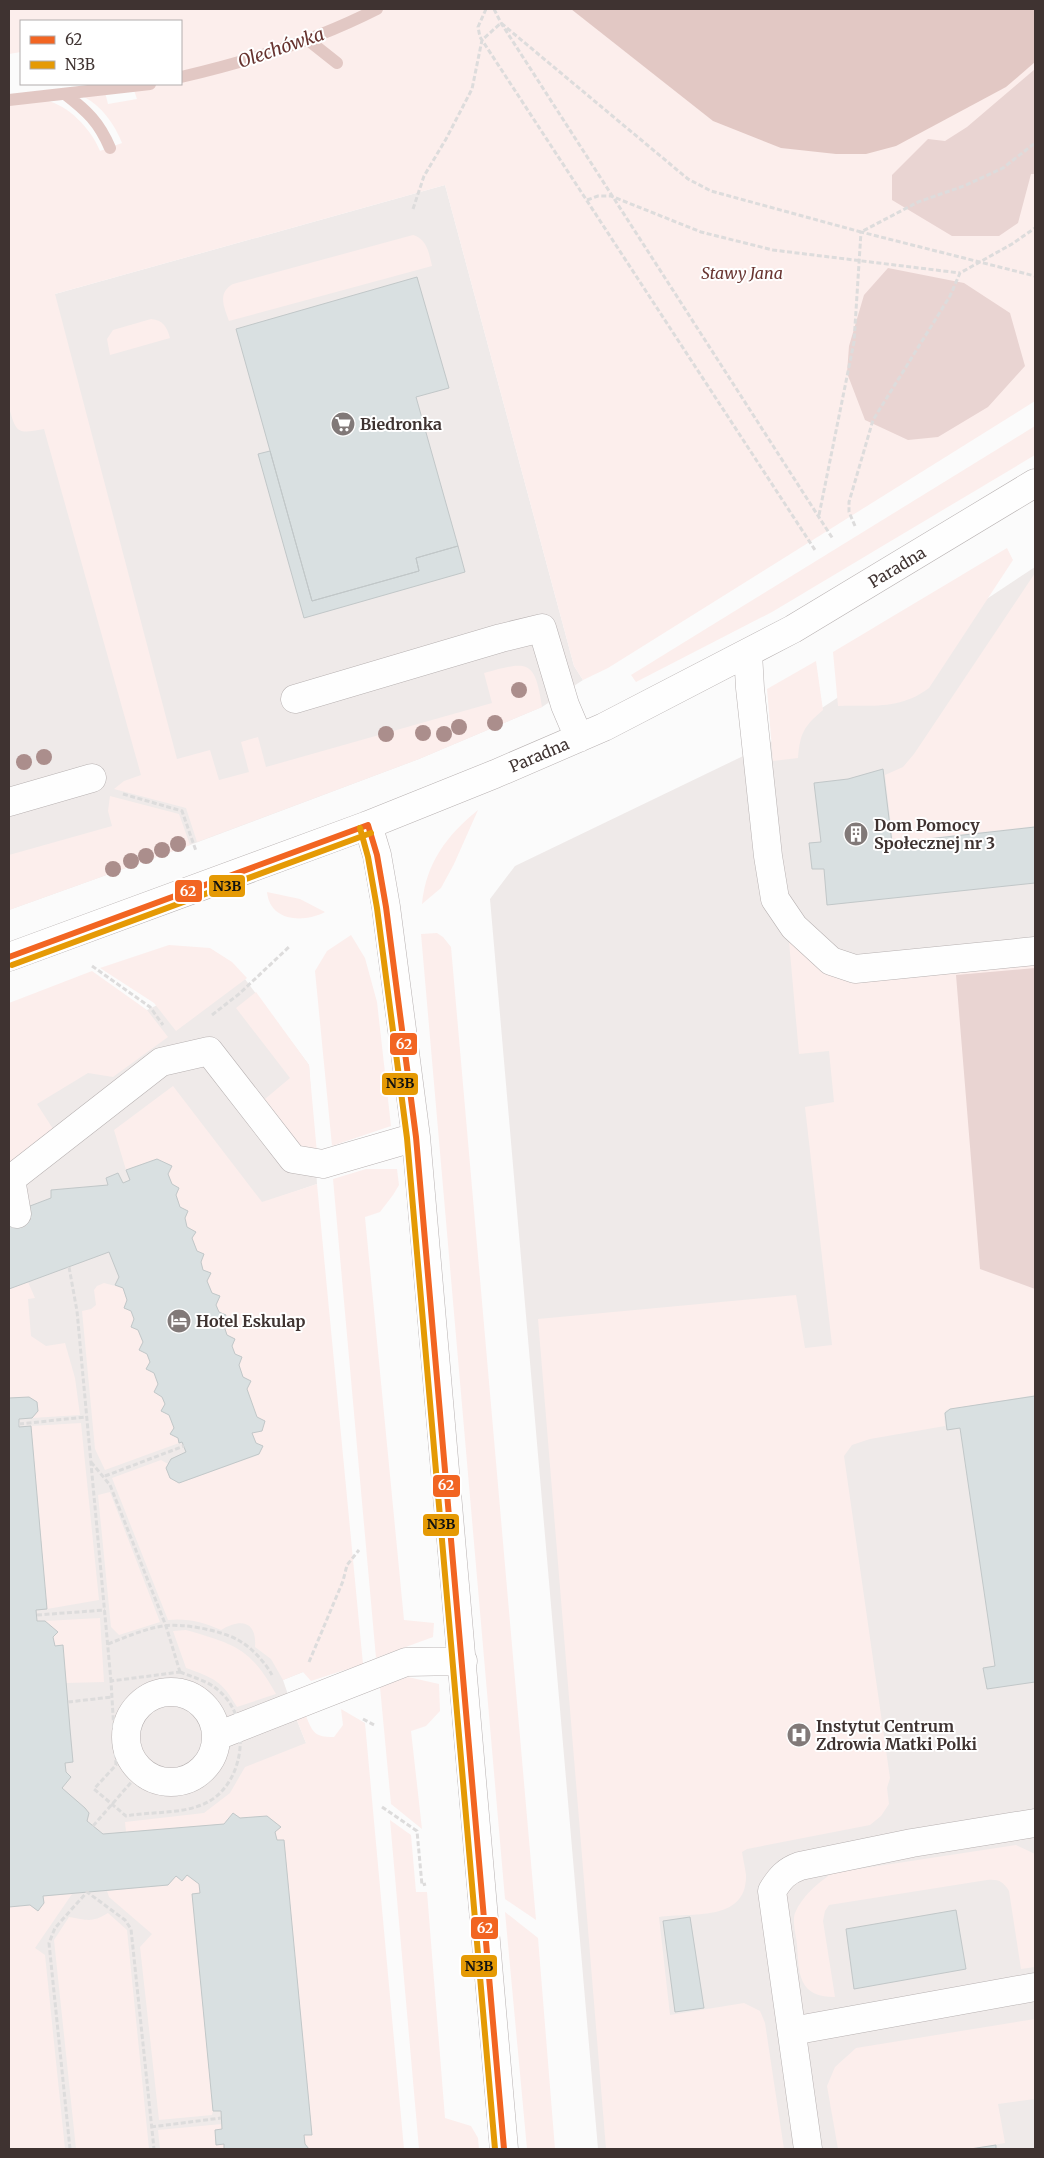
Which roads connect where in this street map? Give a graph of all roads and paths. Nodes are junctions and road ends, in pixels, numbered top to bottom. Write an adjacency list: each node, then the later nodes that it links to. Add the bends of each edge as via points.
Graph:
1 (486, 9): 4 (path, via 478,27)
2 (494, 9): 3 (path)
3 (501, 23): 4 (path); 6 (path); 10 (path, via 688,179 710,191)
4 (482, 40): 7 (path); 8 (path, via 472,89 424,176)
5 (1035, 143): 10 (path, via 1004,168 918,202)
6 (611, 196): 7 (path); 11 (path, via 710,234 773,250); 16 (path)
7 (587, 200): 19 (path)
8 (413, 209)
9 (1035, 228): 12 (path)
10 (861, 232): 11 (path); 12 (path)
11 (858, 261): 13 (path); 16 (path, via 854,342)
12 (981, 262): 13 (path); 14 (path)
13 (960, 273): 17 (path, via 950,296 874,420 849,502)
14 (1035, 276)
15 (1035, 483): 20 (street, Paradna)
16 (819, 516): 18 (path)
17 (855, 526)
18 (833, 539)
19 (816, 550)
20 (748, 653): 22 (street, Paradna); 28 (street, via 775,899 794,927 831,961 856,970)
21 (295, 700): 22 (street, via 542,628 565,705)
22 (579, 738): 25 (street, Paradna)
23 (92, 778): 24 (street); 26 (path, via 112,791 182,811)
24 (9, 802)
25 (368, 825): 29 (street, Paradna); 33 (street, via 387,915)
26 (197, 854)
27 (290, 946): 31 (path)
28 (1035, 951)
29 (9, 956)
30 (87, 962): 32 (path, via 150,1007)
31 (208, 1018)
32 (166, 1028)
33 (416, 1136): 34 (street, via 322,1164 293,1159 208,1051 161,1062 11,1179); 46 (street)
34 (17, 1214)
35 (69, 1266): 36 (path)
36 (86, 1417): 37 (path); 39 (path)
37 (19, 1424)
38 (184, 1446): 40 (path)
39 (90, 1461): 40 (path); 42 (path)
40 (105, 1476): 44 (path)
41 (359, 1550): 50 (path, via 347,1565 308,1665 299,1679)
42 (105, 1610): 43 (path); 45 (path)
43 (37, 1615)
44 (166, 1626): 45 (path); 47 (path); 49 (path, via 195,1627 238,1640 269,1669)
45 (108, 1644): 48 (path)
46 (462, 1661): 50 (street, via 406,1662); 67 (street)
47 (180, 1672): 48 (path); 54 (path, via 219,1690 234,1709)
48 (112, 1681): 51 (path)
49 (276, 1683)
50 (326, 1694): 53 (path); 54 (street)
51 (112, 1697): 52 (path); 56 (path, via 116,1765 94,1790)
52 (68, 1702)
53 (376, 1726)
54 (228, 1732): 55 (street, via 206,1766 194,1777 173,1783 157,1781); 55 (street, via 193,1697 179,1692 162,1692 143,1701 132,1712 126,1727 130,1757); 56 (path, via 240,1751 236,1771 210,1801 193,1808 126,1816)
55 (141, 1772): 56 (path)
56 (111, 1805): 59 (path)
57 (382, 1807): 60 (path, via 417,1831 422,1886)
58 (1035, 1823): 62 (street, via 912,1842 789,1870 772,1891)
59 (94, 1826)
60 (426, 1884)
61 (1035, 1988): 62 (street)
62 (792, 2031): 68 (street)
63 (221, 2118): 64 (path)
64 (152, 2126): 65 (path, via 131,1929 125,1920 87,1892 55,1928 49,1943); 66 (path)
65 (70, 2149)
66 (154, 2149)
67 (504, 2149)
68 (808, 2149)

